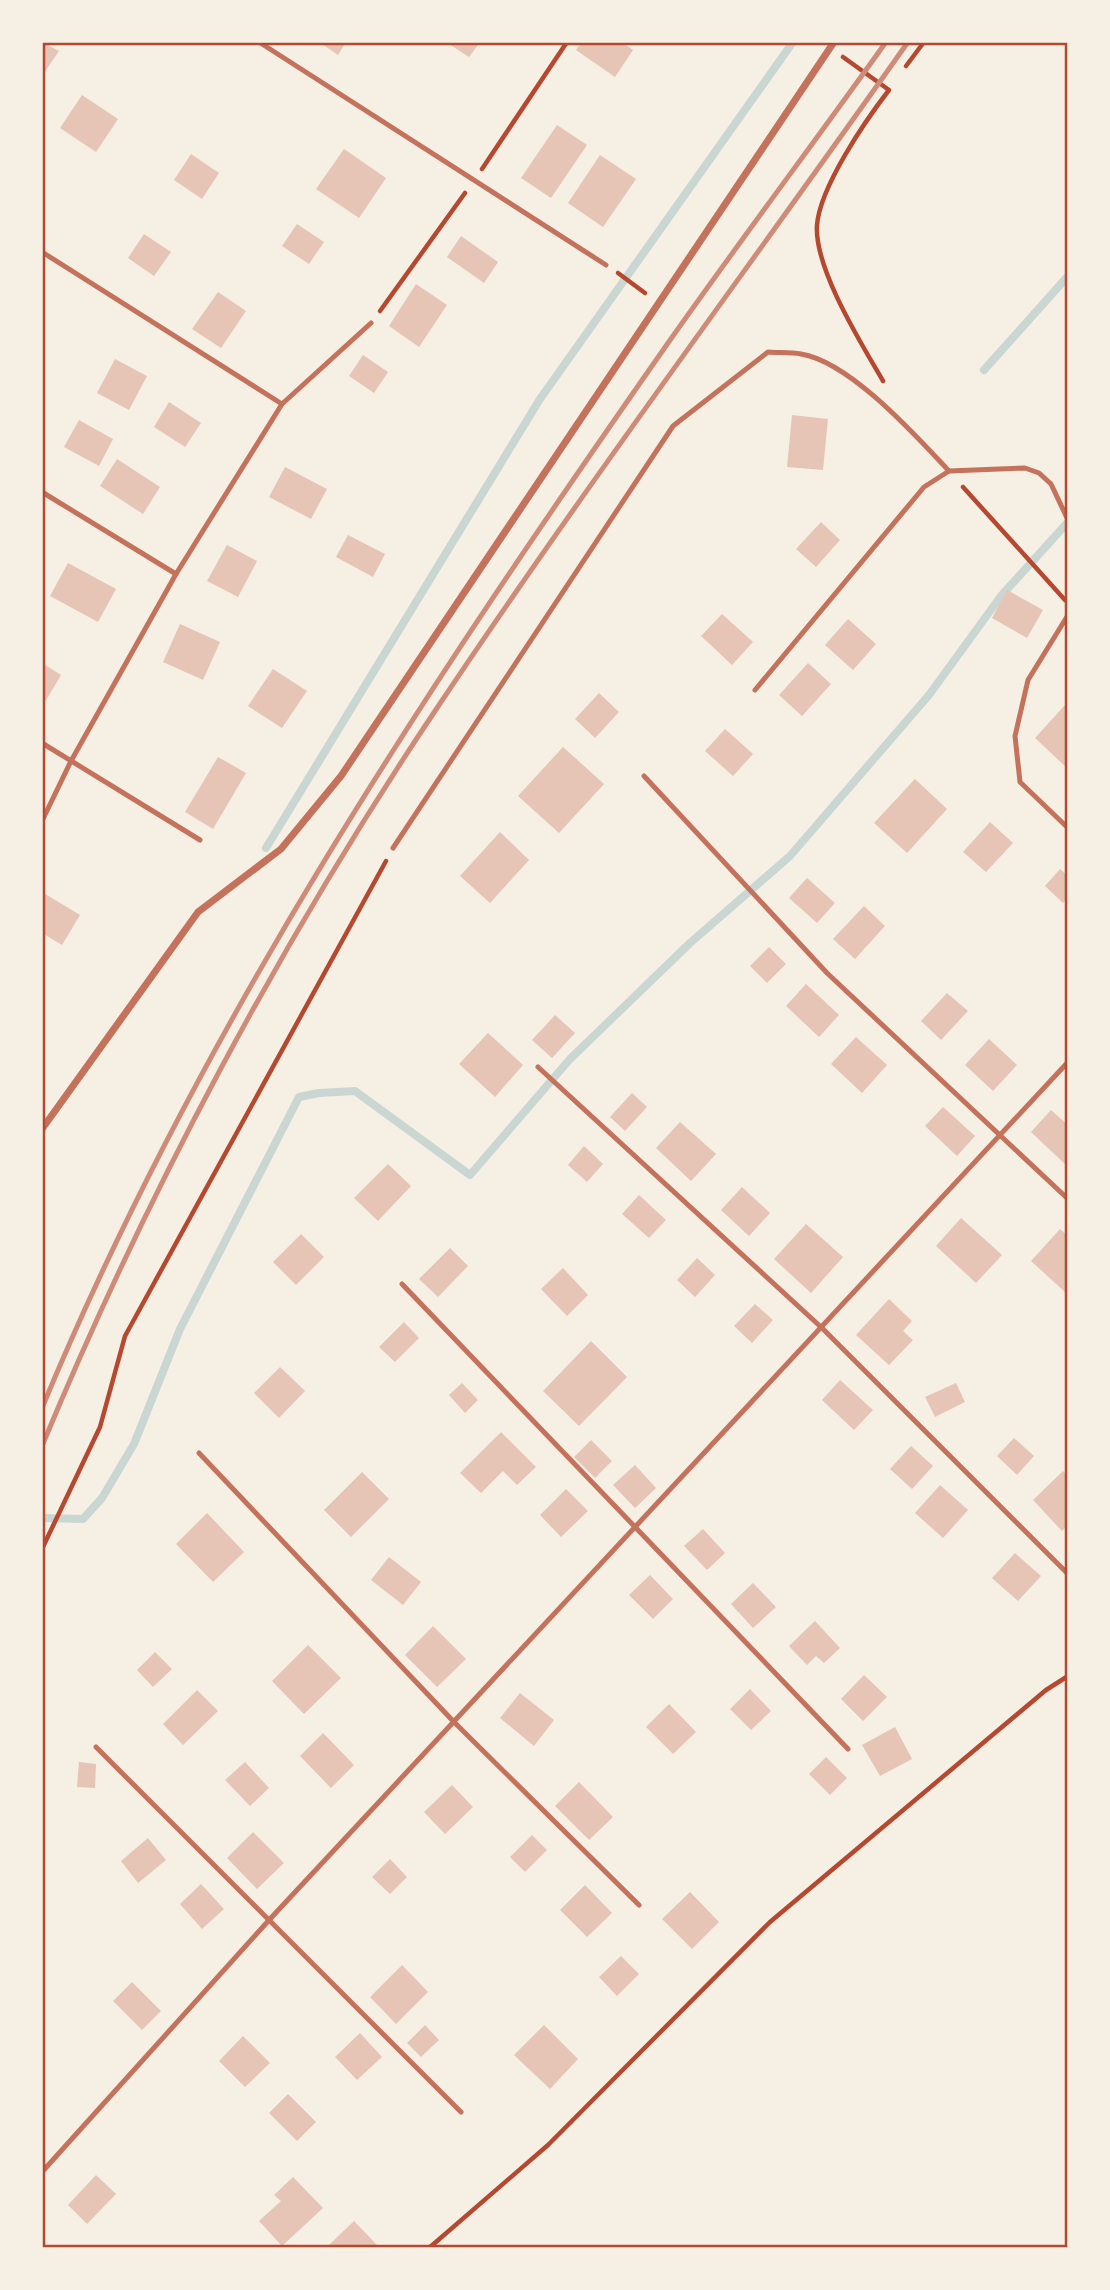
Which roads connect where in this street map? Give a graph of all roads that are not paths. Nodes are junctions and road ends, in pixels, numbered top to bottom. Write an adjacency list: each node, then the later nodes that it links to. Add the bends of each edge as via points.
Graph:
1 (259, 42): 4 (lane)
2 (833, 45): 22 (street, via 341,776 281,849 198,912)
3 (42, 252): 6 (lane)
4 (606, 265)
5 (371, 323): 6 (lane)
6 (282, 404): 10 (lane)
7 (949, 471): 9 (lane, via 1025,468 1039,472 1051,484); 12 (lane, via 924,488); 19 (lane, via 850,377 803,354 768,352 673,426)
8 (42, 492): 10 (lane)
9 (1068, 520)
10 (176, 574): 14 (lane)
11 (1068, 615): 17 (lane, via 1028,680 1015,736 1020,782)
12 (755, 690)
13 (42, 743): 14 (lane)
14 (71, 761): 16 (lane); 18 (lane)
15 (644, 776): 23 (lane, via 827,973)
16 (42, 821)
17 (1068, 828)
18 (200, 840)
19 (393, 848)
20 (1068, 1062): 23 (lane)
21 (538, 1067): 26 (lane)
22 (42, 1129)
23 (1000, 1137): 24 (lane); 26 (lane)
24 (1068, 1199)
25 (402, 1284): 28 (lane)
26 (822, 1328): 28 (lane); 29 (lane)
27 (199, 1453): 30 (lane)
28 (635, 1526): 30 (lane); 32 (lane)
29 (1068, 1574)
30 (454, 1722): 33 (lane); 34 (lane)
31 (96, 1747): 34 (lane)
32 (848, 1749)
33 (639, 1905)
34 (270, 1919): 35 (lane); 36 (lane)
35 (461, 2112)
36 (42, 2172)

